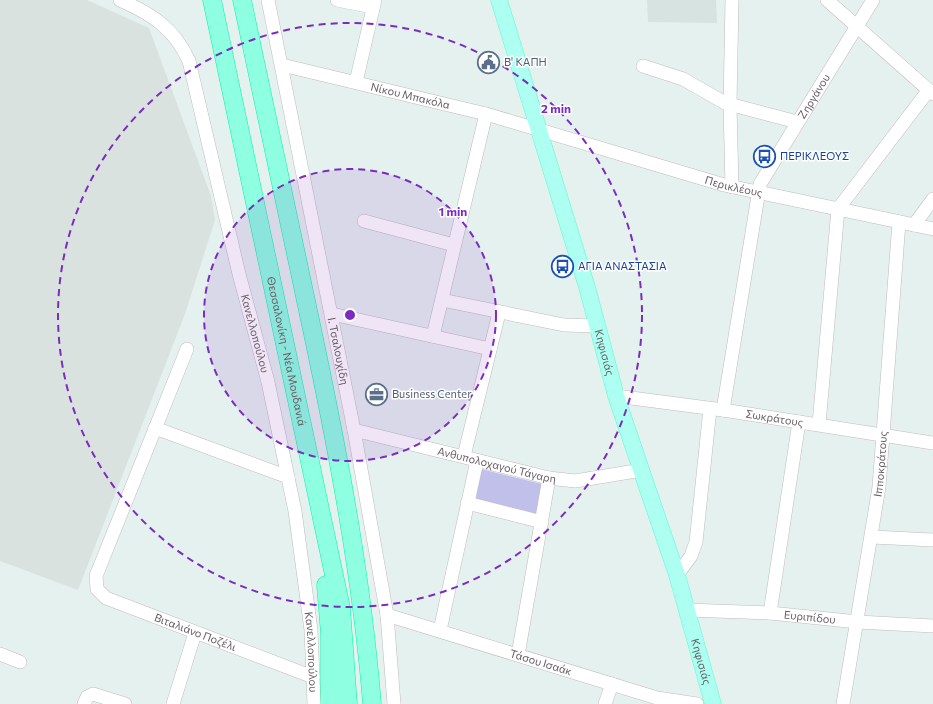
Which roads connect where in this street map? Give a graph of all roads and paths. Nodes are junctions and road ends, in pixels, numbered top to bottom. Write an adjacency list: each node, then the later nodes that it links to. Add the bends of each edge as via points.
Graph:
1 (120, 0): 48 (street, Κανελλοπούλου, via 143,10 164,25 183,47 189,61 239,274 268,382)
2 (212, 0): 50 (highway, Θεσσαλονίκη - Νέα Μουδανιά)
3 (242, 0): 74 (highway, via 345,495)
4 (268, 0): 12 (street, Ι. Τσαλουχίδη)
5 (337, 0): 10 (street)
6 (499, 0): 19 (main road, Κηφισιάς)
7 (732, 0): 16 (street)
8 (827, 0): 11 (street)
9 (873, 0): 11 (street, Ζηργάνου)
10 (374, 3): 14 (street)
11 (856, 27): 15 (street); 18 (street, Ζηργάνου)
12 (282, 65): 14 (street, Νίκου Μπακόλα); 31 (street, Ι. Τσαλουχίδη)
13 (643, 66): 16 (street, via 683,79 716,99)
14 (356, 82): 17 (street, Νίκου Μπακόλα)
15 (930, 92): 23 (street)
16 (730, 104): 18 (street); 20 (street)
17 (486, 114): 19 (street, Νίκου Μπακόλα); 28 (street)
18 (797, 122): 21 (street, Ζηργάνου, via 760,184)
19 (537, 129): 20 (street, Περικλέους); 32 (main road, Κηφισιάς, via 587,287)
20 (732, 187): 21 (street, Περικλέους)
21 (758, 193): 23 (street, Περικλέους); 38 (street, Ζηργάνου)
22 (933, 198): 26 (street)
23 (838, 209): 25 (street, Περικλέους); 40 (street)
24 (364, 221): 28 (street)
25 (899, 222): 26 (street, Περικλέους); 43 (street, Ιπποκράτους)
26 (914, 225): 27 (street, Περικλέους)
27 (933, 229)
28 (454, 245): 29 (street)
29 (442, 300): 30 (street); 33 (street)
30 (499, 313): 32 (street, via 564,326); 35 (street)
31 (332, 314): 33 (street); 42 (street, Ι. Τσαλουχίδη)
32 (596, 326): 36 (main road, Κηφισιάς)
33 (433, 336): 35 (street)
34 (187, 349): 41 (street)
35 (490, 349): 45 (street)
36 (616, 396): 37 (street, Σωκράτους); 47 (main road, Κηφισιάς)
37 (710, 409): 38 (street, Σωκράτους); 55 (street, via 696,542 691,556)
38 (724, 410): 39 (street, Σωκράτους)
39 (799, 422): 40 (street, Σωκράτους); 57 (street)
40 (819, 424): 43 (street, Σωκράτους)
41 (155, 428): 48 (street); 62 (street, Βιταλιάνο Ποζέλι, via 95,585 102,596)
42 (354, 430): 45 (street, Ανθυπολοχαγού Τάγαρη); 58 (street, Ι. Τσαλουχίδη)
43 (884, 434): 44 (street, Σωκράτους); 53 (street, Ιπποκράτους)
44 (933, 443)
45 (464, 456): 46 (street, Ανθυπολοχαγού Τάγαρη)
46 (477, 461): 49 (street, Ανθυπολοχαγού Τάγαρη); 51 (street)
47 (642, 470): 49 (street, Ανθυπολοχαγού Τάγαρη, via 575,481); 55 (main road, Κηφισιάς)
48 (288, 477): 66 (street, Κανελλοπούλου, via 312,637)
49 (549, 478): 52 (street)
50 (314, 483): 72 (highway, via 326,578 330,634); 73 (highway, Θεσσαλονίκη - Νέα Μουδανιά, via 341,608)
51 (468, 503): 52 (street); 61 (street)
52 (542, 522): 64 (street)
53 (872, 536): 54 (street); 59 (street, Ιπποκράτους)
54 (933, 540)
55 (677, 575): 56 (main road, Κηφισιάς)
56 (687, 610): 57 (street, Ευριπίδου); 78 (main road, Κηφισιάς)
57 (770, 613): 59 (street, Ευριπίδου)
58 (386, 615): 61 (street, Τάσου Ισαάκ); 75 (street, Ι. Τσαλουχίδη)
59 (858, 622): 60 (street, Ευριπίδου); 79 (street, Ιπποκράτους)
60 (933, 626)
61 (440, 630): 64 (street, Τάσου Ισαάκ)
62 (195, 633): 66 (street, Βιταλιάνο Ποζέλι); 70 (street)
63 (0, 654): 65 (street)
64 (518, 655): 67 (street, Τάσου Ισαάκ)
65 (20, 662)
66 (313, 677): 71 (street, Κανελλοπούλου)
67 (612, 684): 76 (street); 77 (street, Τάσου Ισαάκ, via 657,698)
68 (119, 703): 69 (street, via 93,694 87,697)
69 (84, 704)
70 (173, 704)
71 (314, 704)
72 (330, 704)
73 (348, 704)
74 (372, 704)
75 (394, 704)
76 (605, 704)
77 (697, 704)
78 (713, 704)
79 (843, 704)

